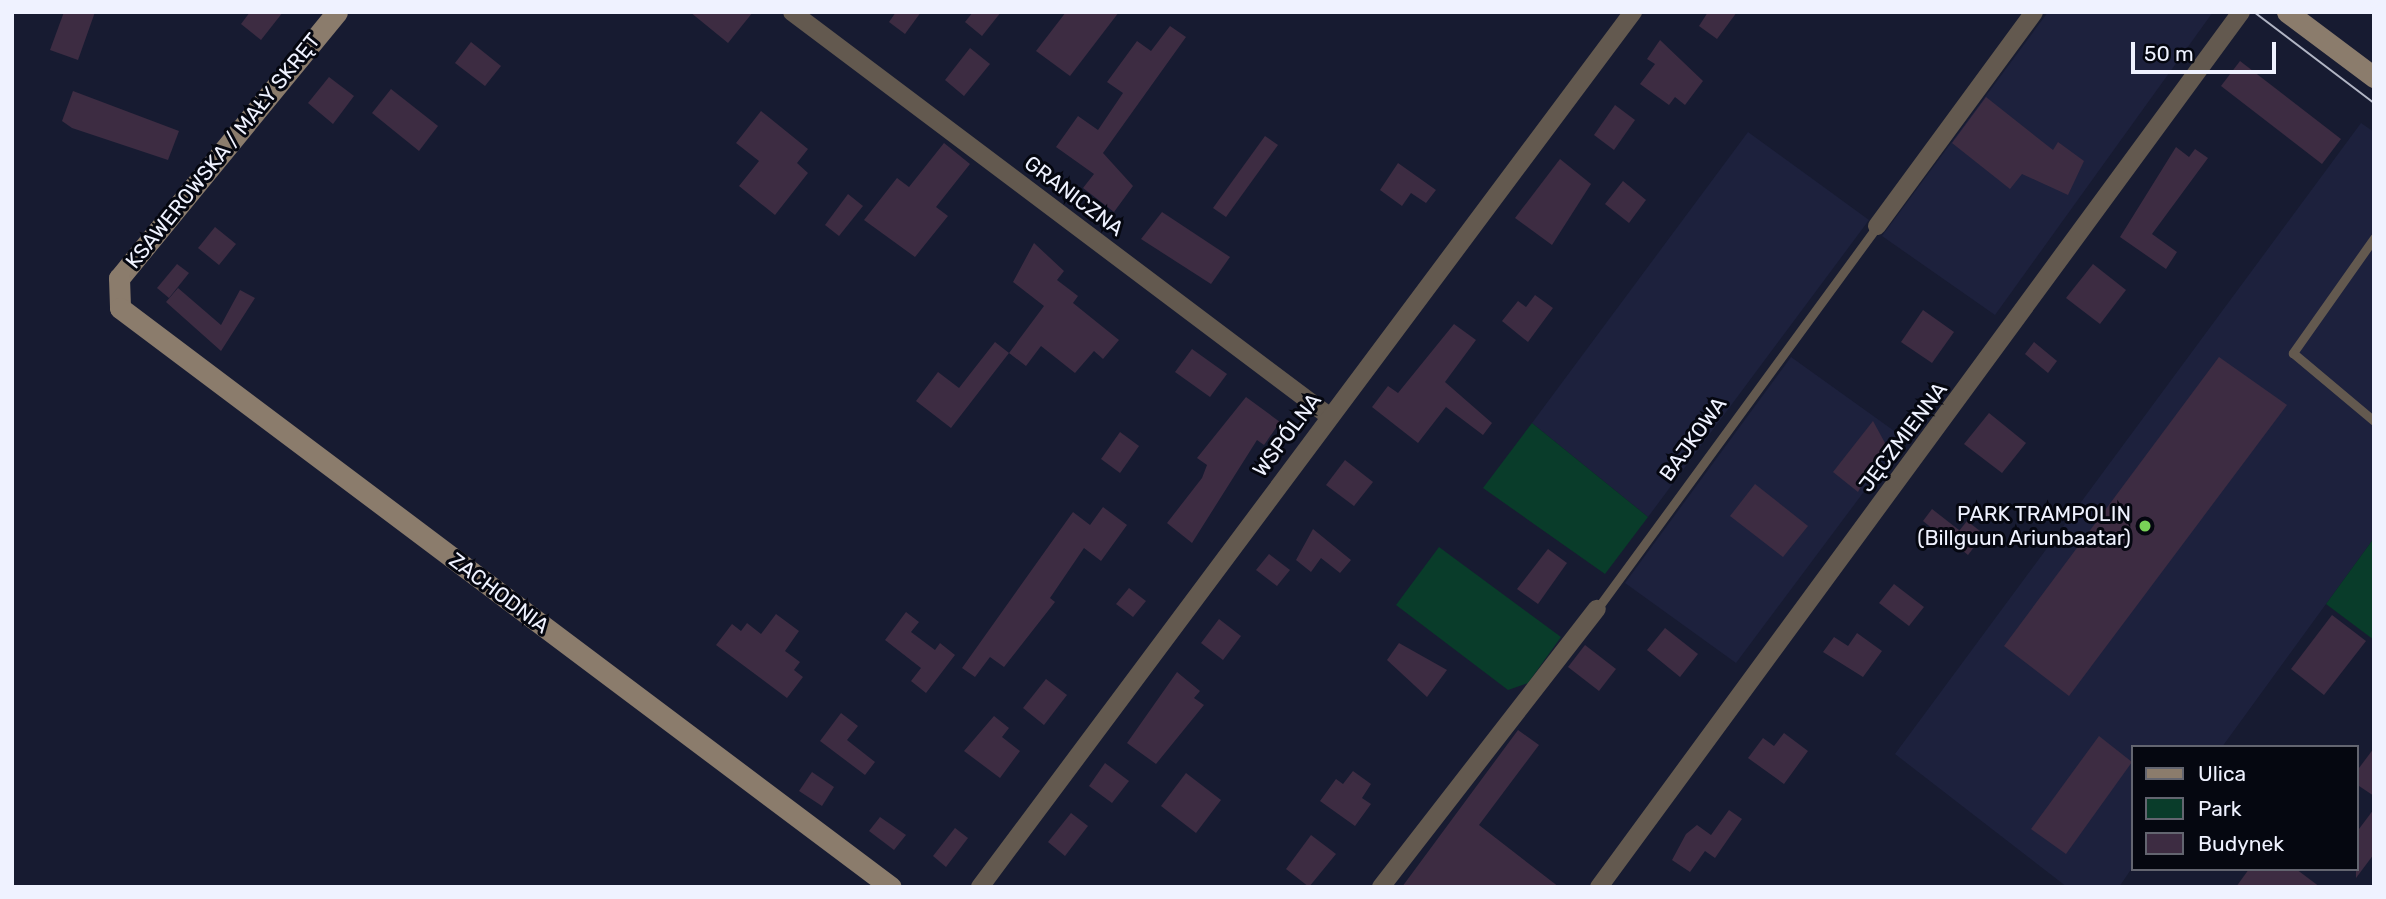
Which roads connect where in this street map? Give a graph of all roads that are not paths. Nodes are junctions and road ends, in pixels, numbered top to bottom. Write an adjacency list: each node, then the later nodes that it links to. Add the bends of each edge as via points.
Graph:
1 (337, 12): 10 (street, KSAWEROWSKA / MAŁY SKRĘT, via 119,278)
2 (792, 12): 11 (street, GRANICZNA)
3 (1633, 12): 11 (street, WSPÓLNA)
4 (2034, 12): 8 (street, BAJKOWA)
5 (2241, 12): 17 (street, JĘCZMIENNA)
6 (2287, 12): 7 (street)
7 (2374, 77)
8 (1877, 226): 13 (lane, BAJKOWA)
9 (2374, 238): 12 (lane, via 2293,353)
10 (116, 293): 14 (street, ZACHODNIA, via 120,308)
11 (1329, 416): 15 (street, WSPÓLNA)
12 (2374, 421)
13 (1597, 609): 16 (street, BAJKOWA)
14 (891, 887)
15 (980, 887)
16 (1381, 887)
17 (1599, 887)

